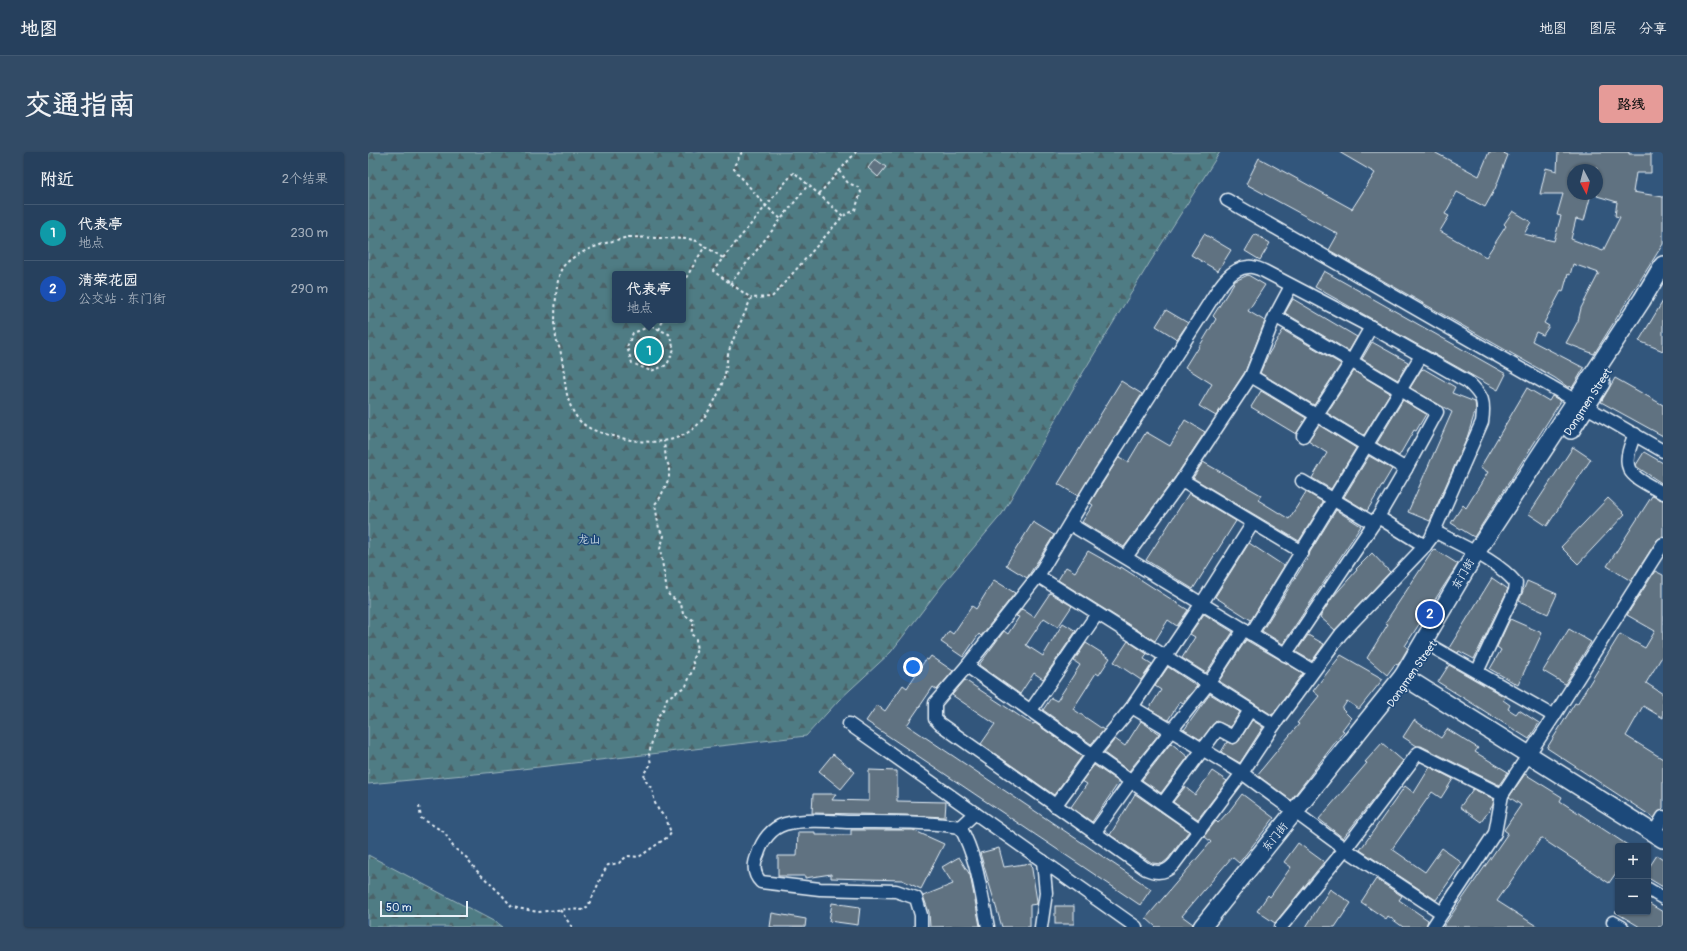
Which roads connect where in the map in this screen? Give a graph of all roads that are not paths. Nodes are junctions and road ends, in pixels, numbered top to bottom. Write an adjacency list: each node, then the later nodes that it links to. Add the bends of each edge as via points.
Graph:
1 (1227, 200): 11 (street)
2 (1663, 265): 11 (street, 东门街)
3 (1663, 283): 11 (street, Dongmen Street)
4 (1290, 286): 5 (street); 6 (street); 24 (street, via 1264,271 1249,266 1237,270 1222,283)
5 (1275, 316): 8 (street); 9 (street)
6 (1371, 327): 7 (street); 8 (street)
7 (1422, 356): 10 (street); 25 (street, via 1468,382 1480,393 1484,407 1482,422 1438,517)
8 (1351, 362): 10 (street); 12 (street)
9 (1251, 376): 12 (street); 18 (street)
10 (1400, 390): 15 (street); 17 (street, via 1437,412)
11 (1582, 403): 13 (street); 29 (street, 东门街)
12 (1316, 415): 14 (street); 15 (street)
13 (1635, 434): 16 (street); 20 (street, via 1626,463 1633,476)
14 (1303, 436)
15 (1366, 445): 17 (street); 21 (street)
16 (1663, 451)
17 (1406, 469): 22 (street)
18 (1182, 480): 23 (street); 30 (street)
19 (1302, 481): 21 (street)
20 (1663, 493)
21 (1334, 500): 22 (street); 28 (street)
22 (1375, 520): 27 (street); 36 (street)
23 (1253, 523): 28 (street); 32 (street)
24 (1070, 524): 30 (street); 31 (street)
25 (1434, 532): 27 (street); 29 (street)
26 (1663, 544): 46 (street)
27 (1426, 546): 39 (street, via 1341,634)
28 (1302, 552): 34 (street)
29 (1480, 556): 35 (street, 东门街); 40 (street, via 1510,576 1516,583 1516,591)
30 (1126, 558): 32 (street)
31 (1038, 576): 33 (street); 38 (street)
32 (1202, 603): 34 (street); 37 (street)
33 (1097, 614): 37 (street); 44 (street)
34 (1247, 632): 36 (street); 42 (street)
35 (1428, 645): 40 (street); 41 (street, 东门街)
36 (1285, 655): 39 (street)
37 (1166, 657): 42 (street); 43 (street)
38 (967, 666): 44 (street); 57 (street, via 935,703 935,719)
39 (1313, 671): 48 (street)
40 (1478, 672): 46 (street)
41 (1407, 678): 52 (street); 59 (street, 东门街)
42 (1209, 683): 45 (street); 49 (street)
43 (1132, 707): 49 (street); 51 (street)
44 (1032, 710): 51 (street)
45 (1250, 710): 48 (street); 50 (street, via 1233,737 1218,729)
46 (1554, 716): 52 (street)
47 (849, 724): 58 (street)
48 (1274, 725): 53 (street)
49 (1171, 730): 50 (street); 54 (street)
50 (1202, 750): 53 (street); 56 (street)
51 (1093, 754): 54 (street); 57 (street)
52 (1529, 754): 55 (street); 64 (street)
53 (1242, 774): 59 (street); 62 (street)
54 (1131, 781): 56 (street); 63 (street)
55 (1502, 795): 65 (street, via 1418,753); 69 (street, via 1495,833)
56 (1163, 803): 62 (street)
57 (1055, 806): 63 (street)
58 (975, 813): 61 (street); 66 (street)
59 (1299, 814): 65 (street); 75 (street, 东门街); 76 (street)
60 (1663, 817): 64 (street)
61 (960, 827): 71 (street, via 938,823 900,822 822,821 784,824 767,835 757,855 754,869 761,882 820,889 896,890 916,898 921,915); 72 (street, via 968,842 978,876)
62 (1200, 830): 63 (street, via 1169,870 1157,873 1146,869)
63 (1094, 833)
64 (1658, 836)
65 (1345, 849): 69 (street); 70 (street)
66 (1043, 861): 73 (street, via 1046,893); 74 (street)
67 (1651, 891): 68 (street)
68 (1663, 898)
69 (1442, 913): 77 (street)
70 (1286, 925)
71 (921, 927)
72 (988, 927)
73 (1041, 927)
74 (1136, 927)
75 (1202, 927)
76 (1215, 927)
77 (1432, 927)

